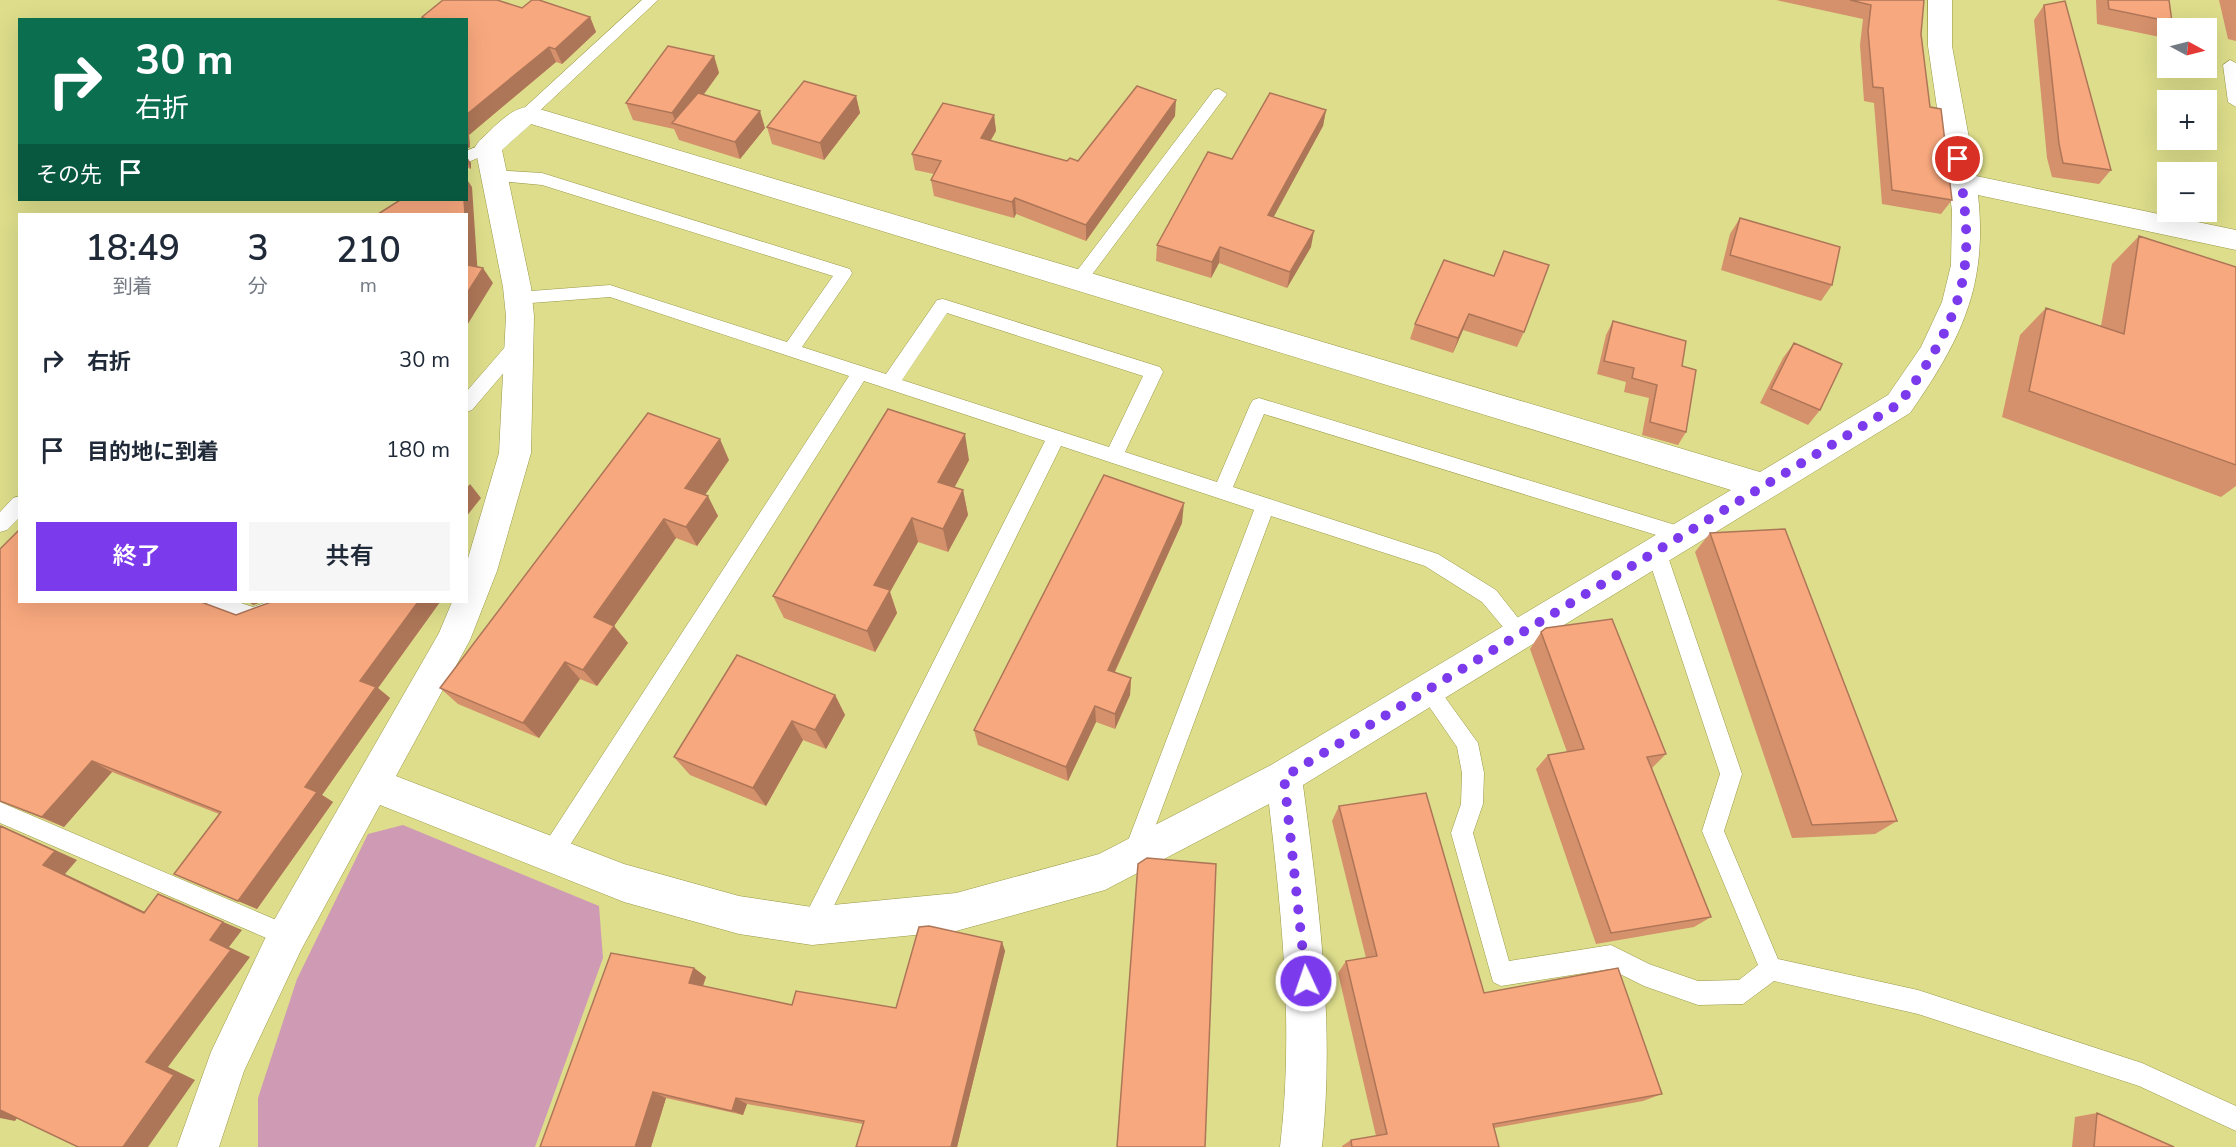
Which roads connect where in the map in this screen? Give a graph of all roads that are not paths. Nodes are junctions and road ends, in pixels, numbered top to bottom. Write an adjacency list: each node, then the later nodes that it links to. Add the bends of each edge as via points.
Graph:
1 (651, 0): 6 (lane)
2 (1940, 0): 8 (street, via 1940,43)
3 (2230, 65): 5 (lane)
4 (1219, 94): 10 (lane)
5 (2236, 102)
6 (527, 114): 7 (street); 10 (street)
7 (483, 161): 11 (street); 13 (lane, via 844,273)
8 (1961, 182): 9 (street); 19 (street, via 1965,265 1953,314 1924,370 1899,404)
9 (2236, 240)
10 (1078, 280): 19 (street)
11 (518, 298): 12 (street); 13 (lane, via 610,291)
12 (518, 344): 16 (lane); 30 (street, via 515,453 482,571 453,640)
13 (791, 350): 14 (lane)
14 (860, 373): 15 (lane); 32 (lane)
15 (890, 383): 17 (lane); 18 (lane, via 943,305 1154,372)
16 (468, 403)
17 (1056, 437): 18 (lane); 34 (lane)
18 (1114, 456): 20 (lane)
19 (1762, 486): 24 (street)
20 (1222, 492): 21 (lane); 24 (lane, via 1259,405)
21 (1265, 506): 27 (lane, via 1431,560 1489,596); 33 (lane)
22 (18, 507): 23 (lane)
23 (8, 524)
24 (1669, 543): 27 (street); 36 (lane, via 1731,774 1713,831)
25 (219, 603): 26 (lane, via 253,616)
26 (286, 603)
27 (1520, 633): 28 (street)
28 (1427, 689): 29 (street); 36 (lane, via 1467,743 1473,773 1472,794 1462,833 1500,974 1611,957 1644,974 1698,993 1743,992)
29 (1284, 777): 33 (street); 39 (street, via 1306,960 1308,1047)
30 (372, 784): 32 (street); 35 (street)
31 (0, 812): 35 (lane)
32 (550, 856): 34 (street, via 624,883 740,915)
33 (1134, 856): 34 (street, via 1105,871 956,912)
34 (812, 926)
35 (287, 936): 38 (street, via 225,1066)
36 (1771, 969): 37 (lane, via 1918,1002 2142,1075)
37 (2236, 1119)
38 (198, 1147)
39 (1301, 1147)

